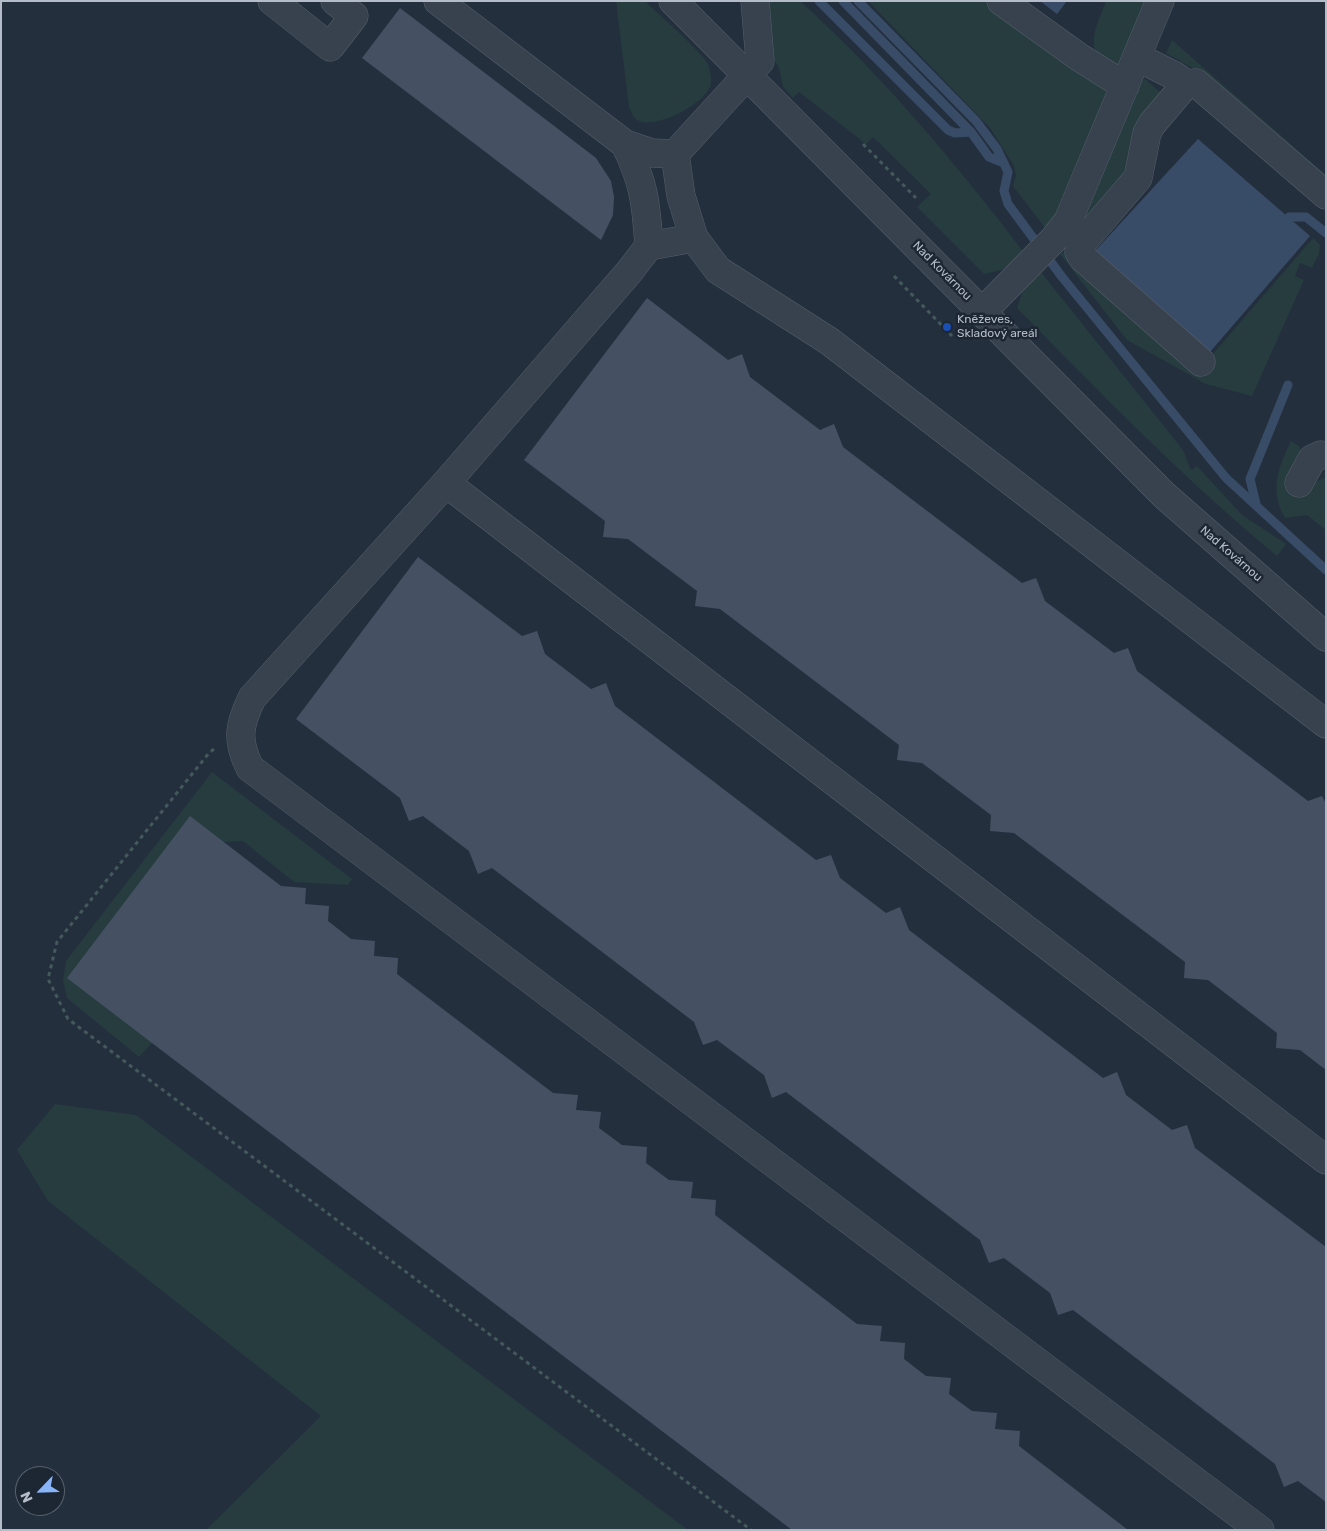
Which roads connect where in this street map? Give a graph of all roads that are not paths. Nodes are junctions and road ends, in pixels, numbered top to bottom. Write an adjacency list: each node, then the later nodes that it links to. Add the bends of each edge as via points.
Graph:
1 (272, 1): 2 (street, via 330,47 354,16)
2 (335, 1)
3 (438, 1): 12 (street)
4 (673, 1): 9 (street, Nad Kovárnou)
5 (755, 1): 9 (street, via 760,55 757,65)
6 (1001, 1): 11 (street)
7 (1160, 1): 8 (street)
8 (1137, 57): 10 (street); 11 (street)
9 (747, 75): 13 (street); 18 (street, Nad Kovárnou)
10 (1186, 84): 14 (street, via 1192,82 1201,86); 16 (street, via 1146,132 1135,184)
11 (1125, 86): 16 (street)
12 (625, 144): 13 (street, via 652,153); 17 (street, via 639,172 645,196)
13 (675, 154): 15 (street, via 681,196)
14 (1326, 195)
15 (694, 238): 17 (street); 24 (street, via 718,270 829,341)
16 (1065, 239): 18 (street, via 1032,262); 19 (street)
17 (649, 246): 21 (street)
18 (982, 312): 23 (street, Nad Kovárnou, via 1164,495)
19 (1201, 362)
20 (1324, 452): 22 (street, via 1312,459)
21 (446, 483): 25 (street); 26 (street, via 252,698 241,721 240,740 250,768)
22 (1299, 483)
23 (1326, 637)
24 (1326, 724)
25 (1326, 1160)
26 (1260, 1530)

